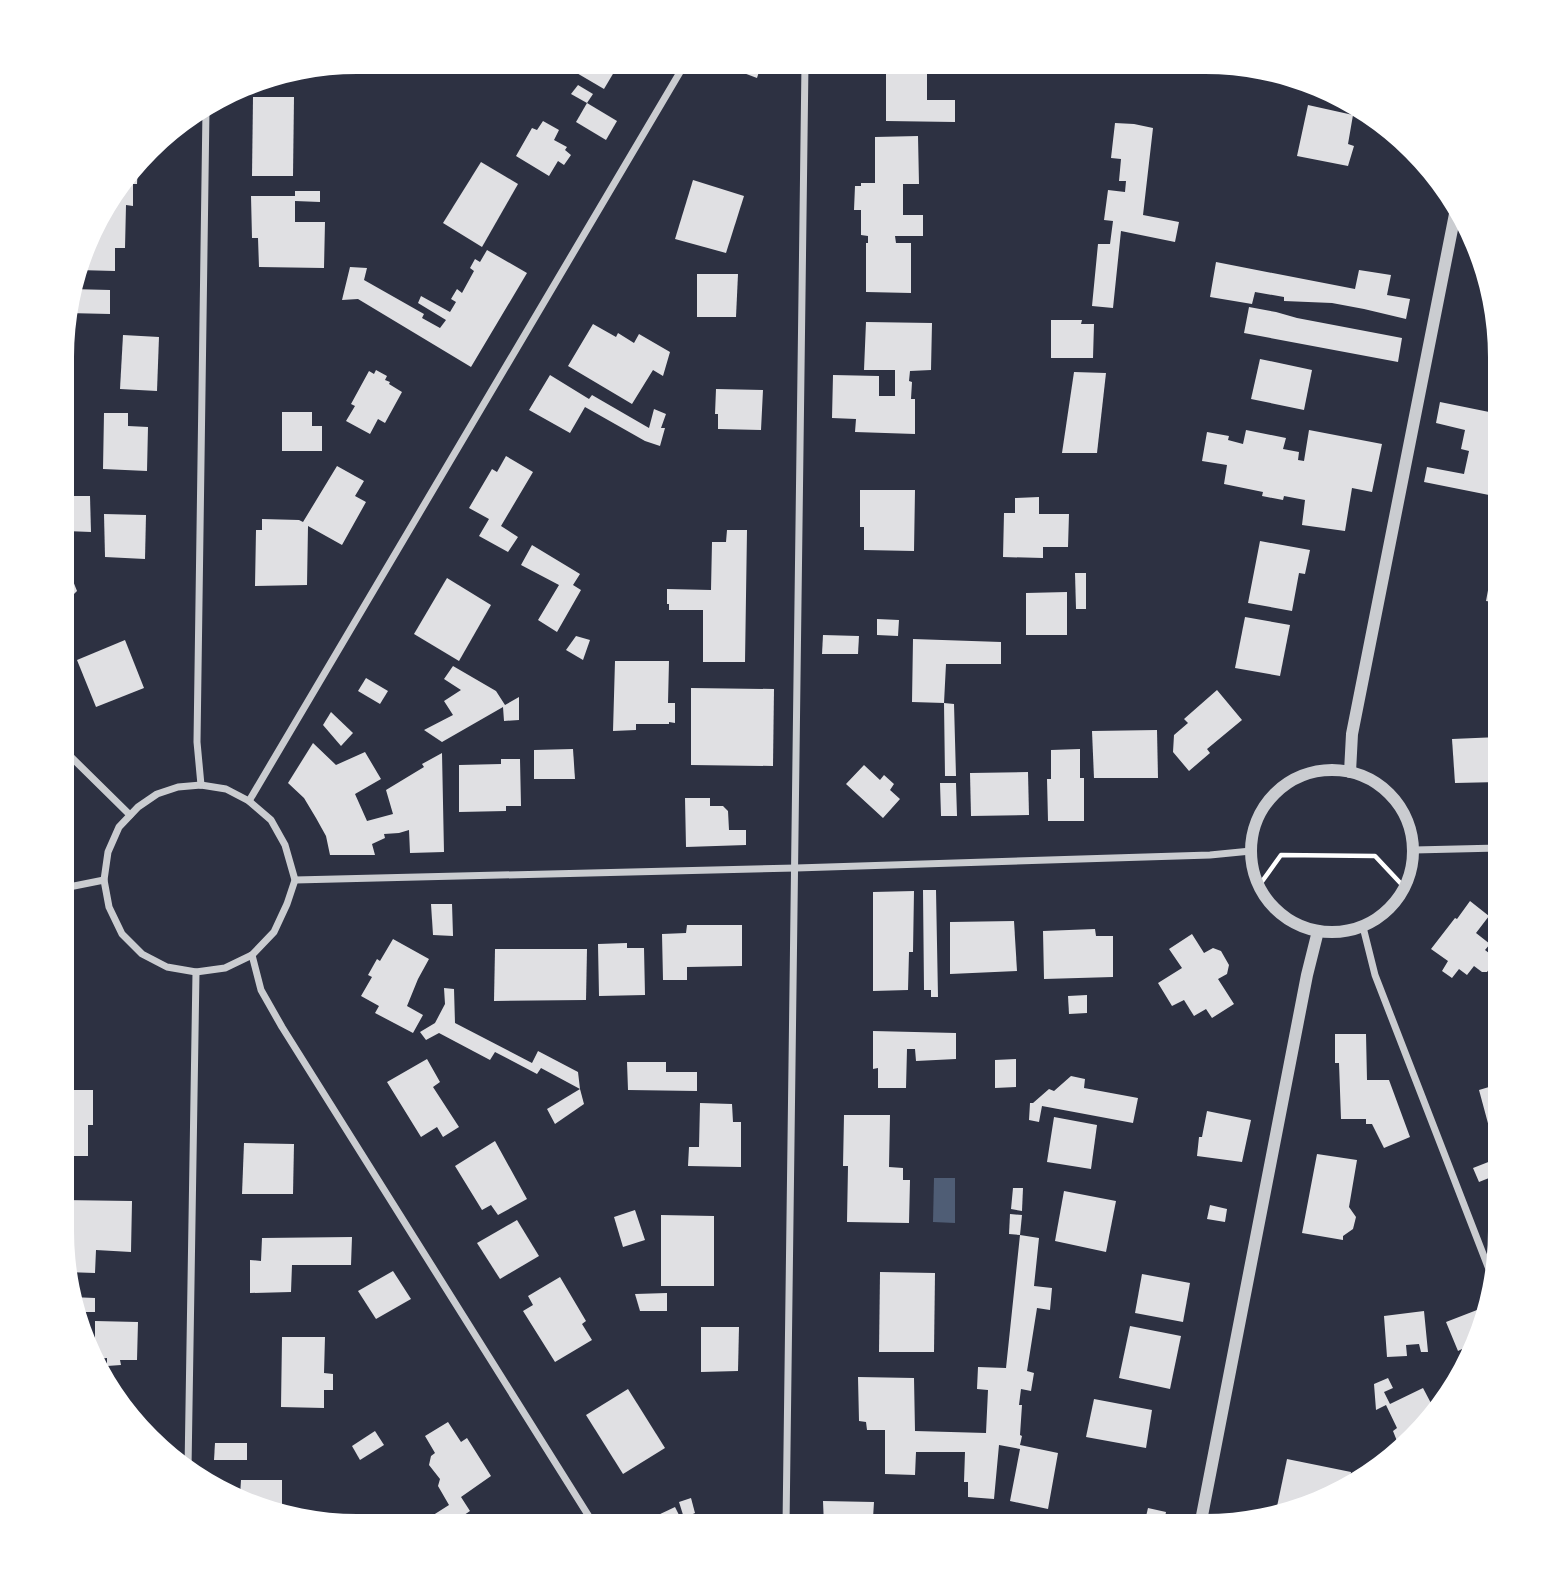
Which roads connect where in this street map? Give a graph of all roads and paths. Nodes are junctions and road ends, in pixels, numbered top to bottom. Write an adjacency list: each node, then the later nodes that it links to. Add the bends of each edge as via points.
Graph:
1 (679, 74): 8 (street)
2 (805, 74): 13 (street)
3 (206, 117): 7 (street, via 197,742)
4 (1453, 222): 6 (street, via 1352,734)
5 (74, 760): 9 (street)
6 (1350, 772): 11 (street, via 1375,782 1395,800 1409,823); 12 (street, via 1326,770 1282,788 1265,806)
7 (201, 785): 8 (street, via 226,789); 9 (street, via 157,794)
8 (249, 801): 15 (street, via 271,820 285,845)
9 (130, 816): 14 (street, via 108,852)
10 (1488, 848): 11 (street)
11 (1414, 850): 18 (street)
12 (1251, 851): 13 (street); 17 (street)
13 (796, 868): 15 (street); 26 (street)
14 (104, 880): 16 (street); 22 (street, via 109,907 122,934 142,954 167,967)
15 (295, 880): 21 (street, via 274,932)
16 (74, 886)
17 (1258, 887): 18 (path, via 1281,855 1375,856); 20 (street, via 1278,912)
18 (1405, 888): 19 (street, via 1380,917)
19 (1363, 927): 20 (street); 23 (street, via 1375,975)
20 (1318, 931): 27 (street)
21 (252, 955): 22 (street, via 225,968); 25 (street, via 261,990 282,1027)
22 (195, 972): 24 (street)
23 (1486, 1261)
24 (188, 1459)
25 (587, 1514)
26 (786, 1514)
27 (1202, 1514)

